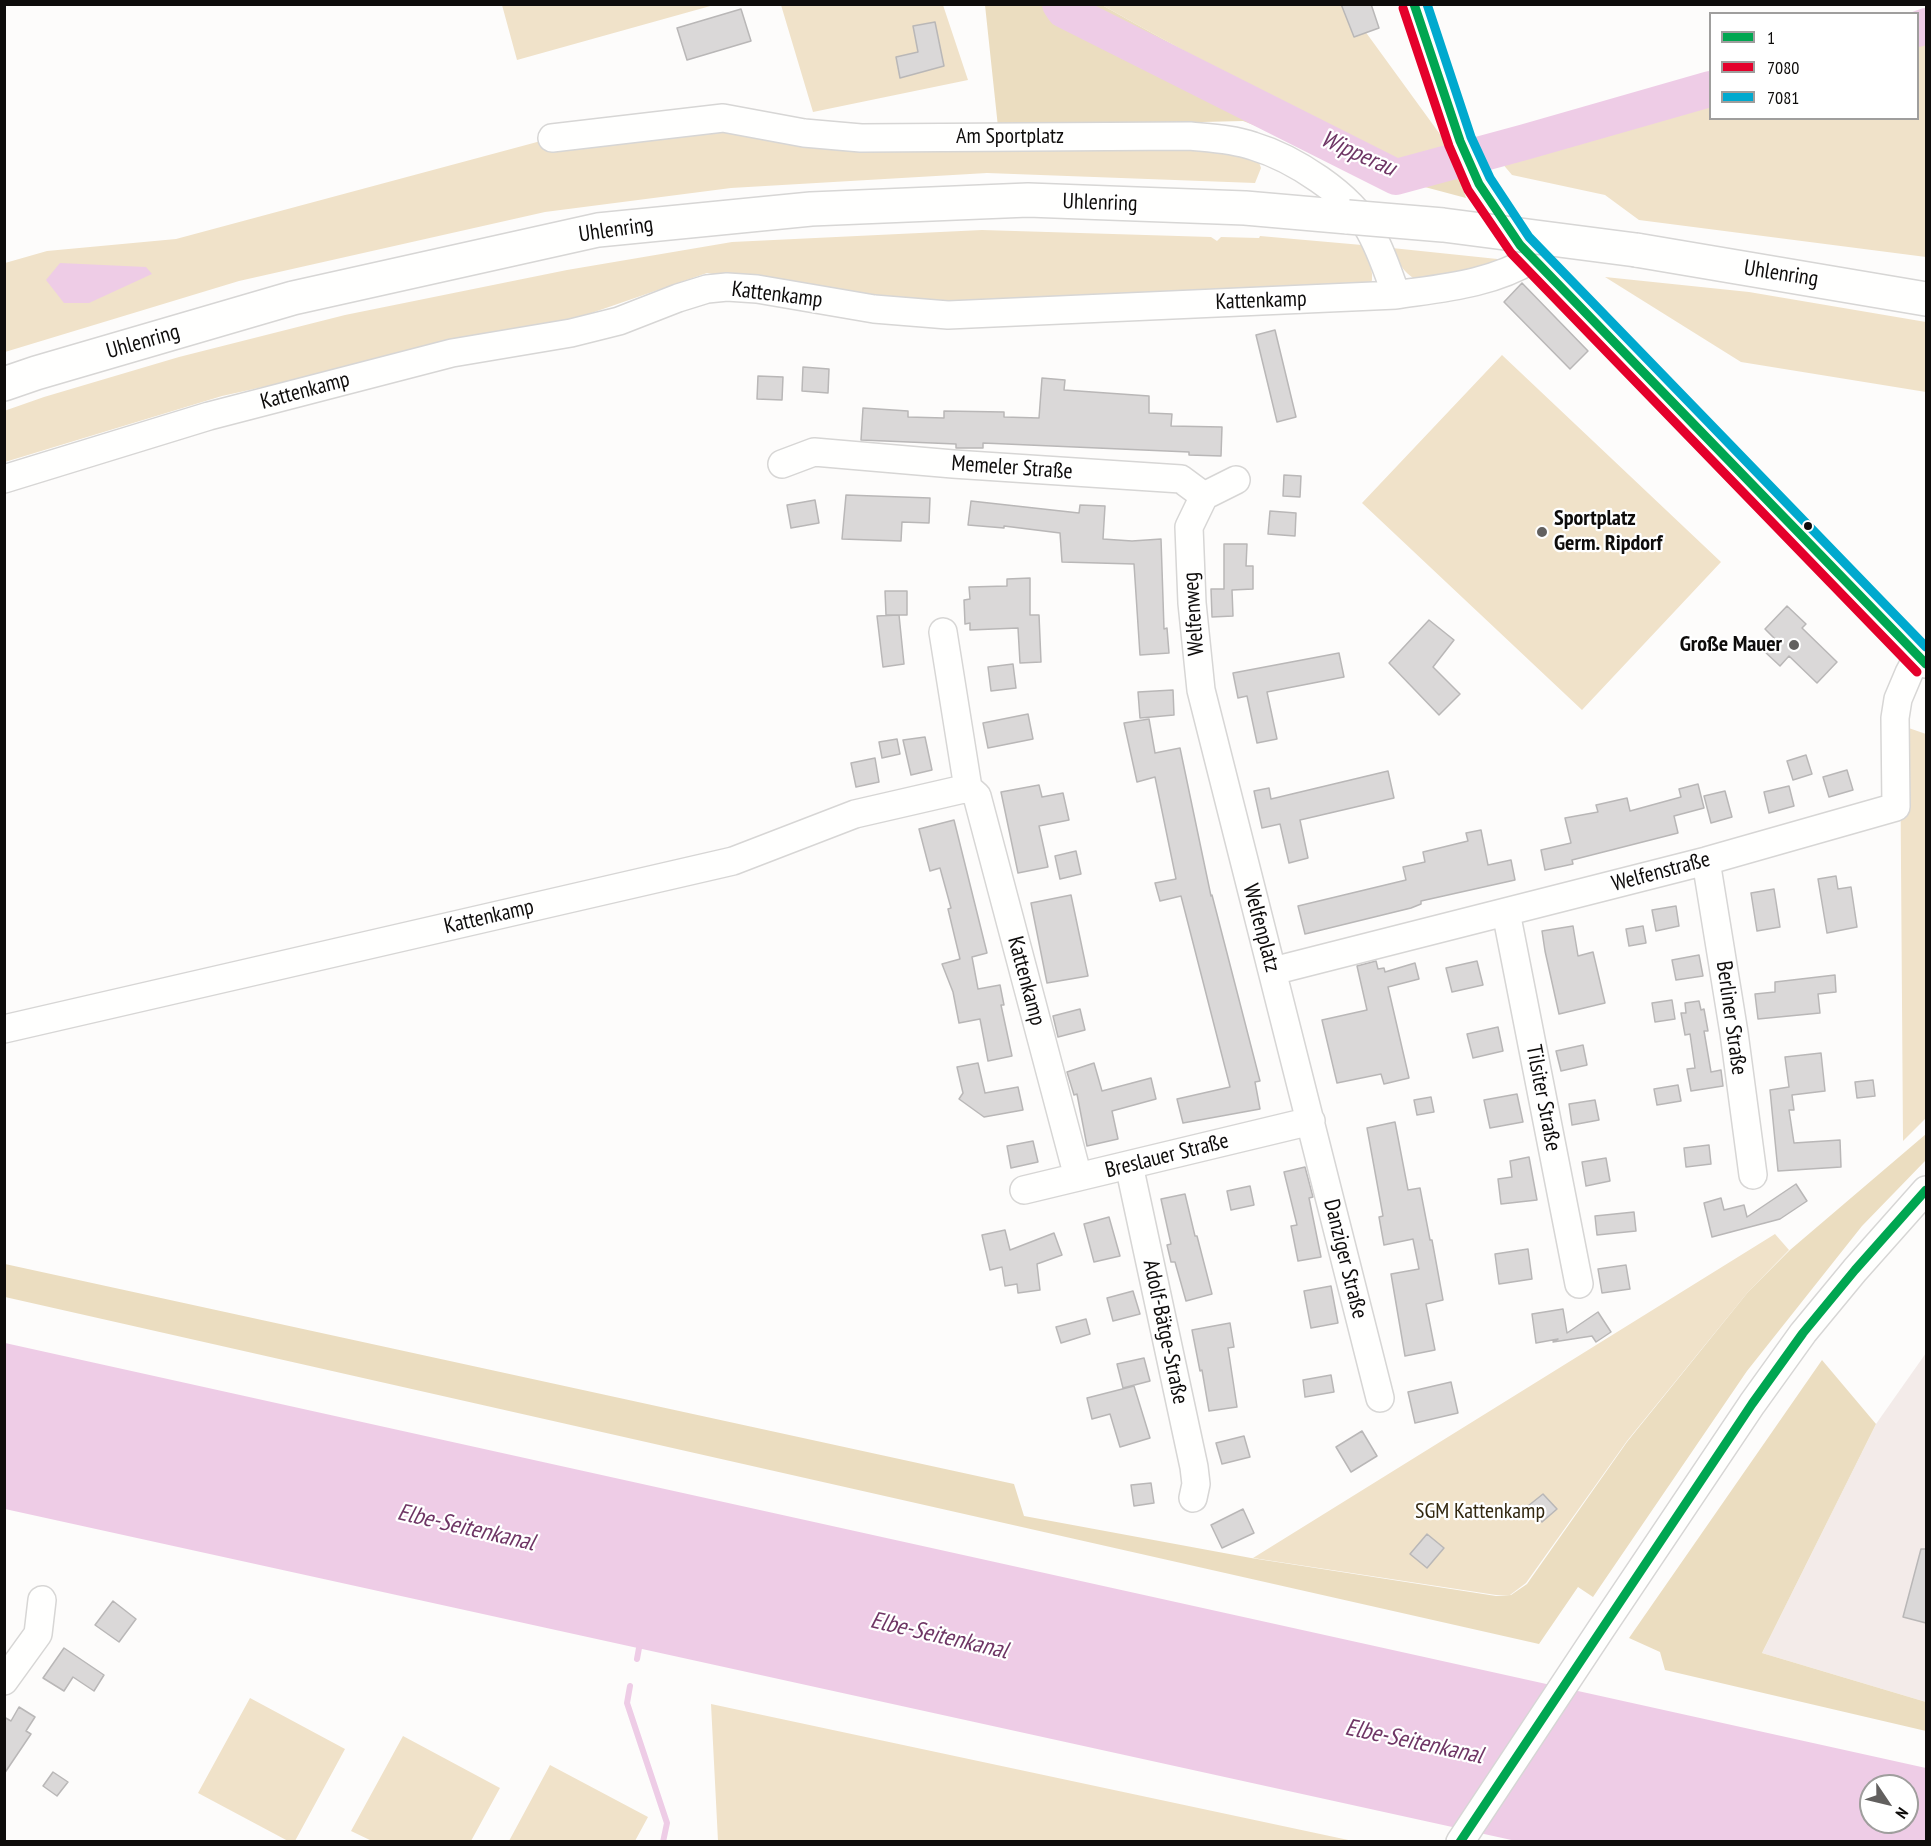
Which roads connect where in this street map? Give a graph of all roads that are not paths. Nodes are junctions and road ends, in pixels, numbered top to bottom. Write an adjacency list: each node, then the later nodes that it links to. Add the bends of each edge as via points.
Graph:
1 (1414, 4): 3 (street, via 1476,177 1513,236)
2 (552, 138): 4 (street, Am Sportplatz, via 723,118 804,133 861,138 1220,139 1277,156 1326,184 1352,207 1370,230)
3 (1533, 259): 4 (street, Kattenkamp, via 1470,284); 12 (street)
4 (1396, 295): 8 (street, Kattenkamp, via 948,315 874,309 757,290 707,289 619,321 452,353 208,416)
5 (1926, 299): 6 (highway, Uhlenring, bridge, via 1636,250 1443,225 1245,208 1028,200 811,209 598,230 293,298)
6 (4, 384)
7 (782, 464): 10 (street, Memeler Straße, via 814,452 1181,479)
8 (4, 478)
9 (1236, 480): 10 (street)
10 (1204, 496): 13 (street, Welfenweg, via 1189,527 1198,664)
11 (944, 632): 14 (street, Kattenkamp)
12 (1922, 660): 15 (street, Welfenstraße, via 1908,673 1898,699 1896,807)
13 (1211, 734): 17 (street, Welfenplatz)
14 (968, 788): 18 (street, Kattenkamp, via 855,814 733,861); 22 (street, Kattenkamp, via 977,796)
15 (1706, 861): 16 (street, Welfenstraße); 21 (street, Berliner Straße)
16 (1506, 912): 17 (street, Welfenstraße); 25 (street, Tilsiter Straße)
17 (1273, 971): 19 (street, Welfenplatz)
18 (4, 1029)
19 (1311, 1121): 20 (street, Breslauer Straße); 26 (street, Danziger Straße)
20 (1129, 1165): 22 (street, Breslauer Straße); 27 (street, Adolf-Bätge-Straße, via 1194,1467)
21 (1753, 1175)
22 (1078, 1177): 23 (street, Breslauer Straße)
23 (1024, 1190)
24 (1926, 1190): 30 (street, via 1803,1333 1752,1404)
25 (1579, 1284)
26 (1380, 1398)
27 (1193, 1498)
28 (42, 1600): 29 (street, via 38,1634)
29 (4, 1681)
30 (1460, 1842)

